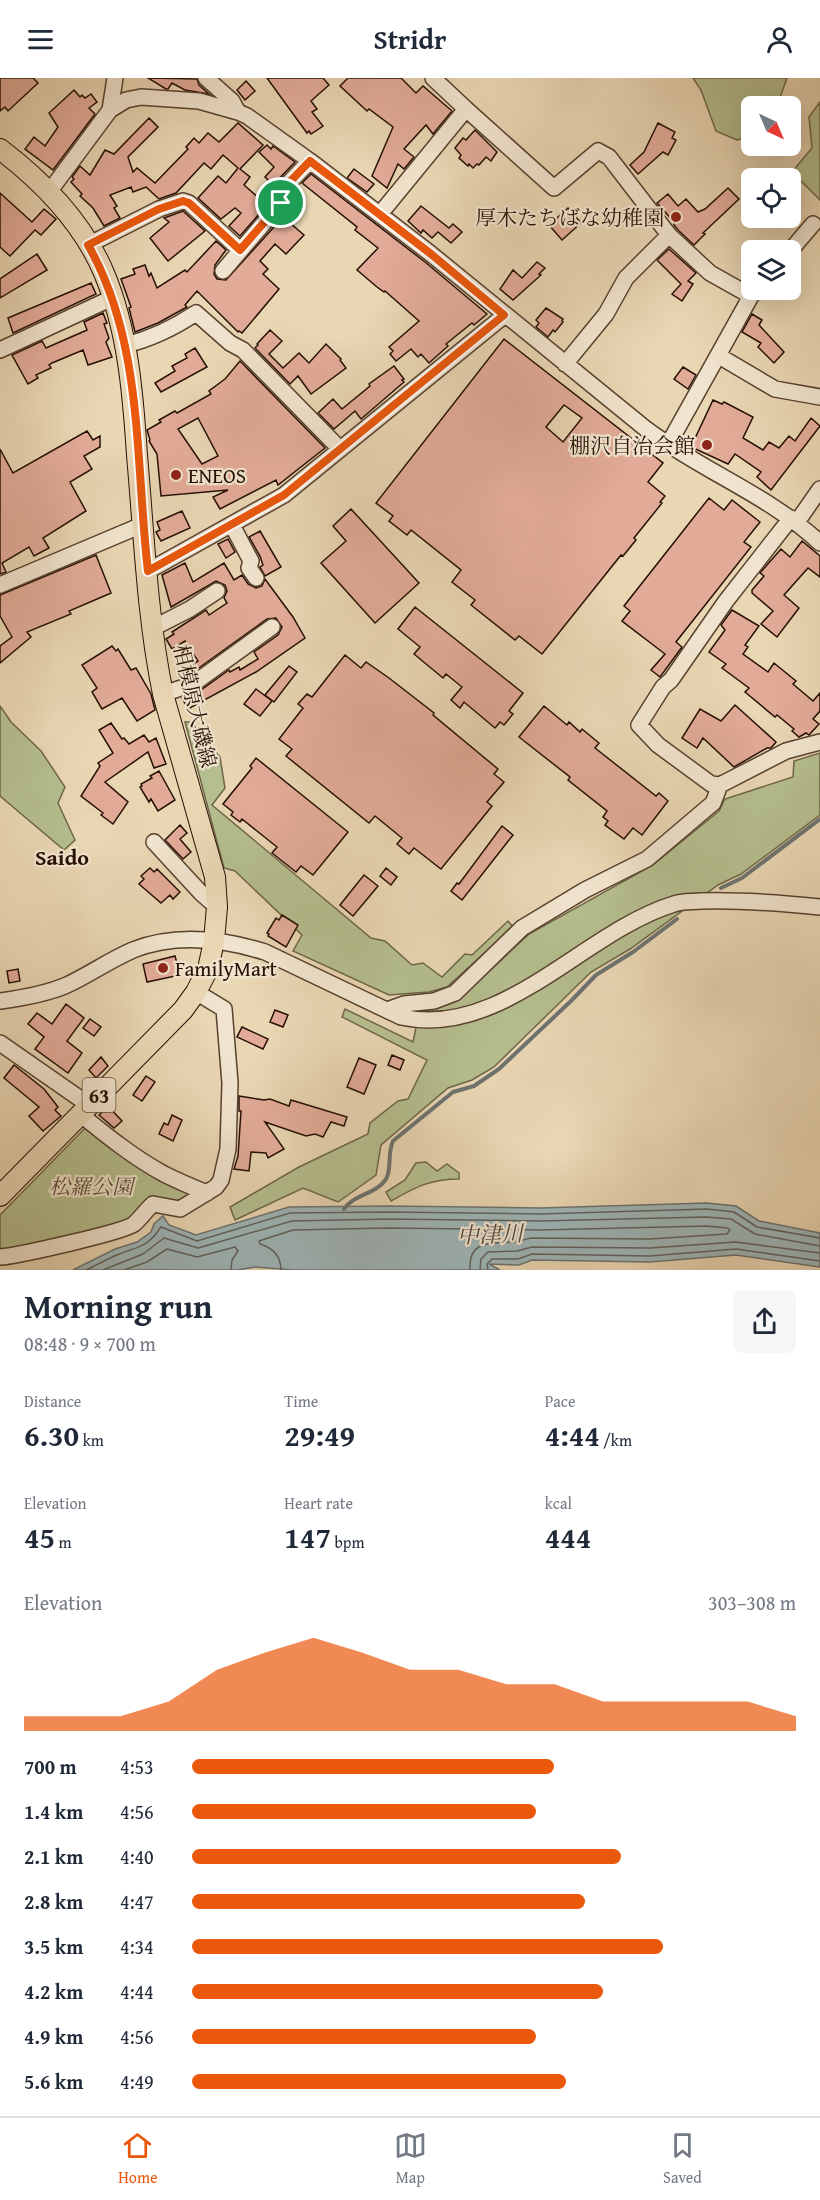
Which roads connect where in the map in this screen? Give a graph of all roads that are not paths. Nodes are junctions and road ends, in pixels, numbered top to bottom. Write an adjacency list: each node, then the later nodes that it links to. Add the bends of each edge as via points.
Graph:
1 (115, 78): 5 (street)
2 (206, 78): 6 (street, via 232,101)
3 (433, 78): 4 (street)
4 (466, 109): 10 (street); 12 (street, via 554,188 598,152 609,157)
5 (110, 110): 6 (street, via 126,100 141,97 199,101); 9 (street)
6 (238, 112): 8 (street)
7 (0, 149): 9 (main road, 相模原大磯線 / 63)
8 (310, 161): 10 (street); 15 (street, via 279,193 281,203)
9 (49, 192): 14 (main road, 相模原大磯線 / 63)
10 (380, 214): 20 (street)
11 (813, 224): 13 (street)
12 (669, 235): 17 (street, via 710,273); 24 (street, via 626,278 606,314)
13 (799, 240)
14 (88, 245): 15 (street, via 183,201); 18 (main road, 相模原大磯線 / 63, via 104,272)
15 (240, 250): 16 (street)
16 (223, 271)
17 (741, 287)
18 (112, 298): 21 (main road, 相模原大磯線 / 63); 22 (street)
19 (750, 300): 23 (street)
20 (504, 315): 24 (street); 27 (street)
21 (125, 345): 27 (street, via 143,341 196,313 243,350); 30 (main road, 相模原大磯線 / 63)
22 (0, 350)
23 (718, 356): 25 (street, via 775,389); 26 (street)
24 (565, 364): 26 (street)
25 (820, 396)
26 (668, 445): 29 (street)
27 (340, 449): 31 (street, via 284,495)
28 (820, 489): 29 (street)
29 (794, 520): 32 (street); 41 (street, via 726,601 639,725 658,745 711,784)
30 (142, 525): 33 (main road, 相模原大磯線 / 63); 35 (street)
31 (232, 525): 33 (street); 34 (street, via 255,559 249,568)
32 (820, 543)
33 (148, 571): 38 (main road, 相模原大磯線 / 63)
34 (256, 578)
35 (0, 585)
36 (212, 598): 38 (street)
37 (272, 627): 39 (street, via 244,654 193,684)
38 (153, 628): 39 (main road, 相模原大磯線 / 63)
39 (163, 694): 43 (main road, 相模原大磯線 / 63, via 215,877)
40 (820, 742): 41 (street, via 786,751)
41 (720, 785): 48 (street, via 713,803 647,859 522,928 455,993)
42 (154, 842): 43 (street)
43 (217, 907): 45 (main road, 相模原大磯線 / 63)
44 (820, 907): 48 (street, via 722,900 675,903 638,919 491,1007 452,1020 401,1017)
45 (214, 941): 46 (main road, 相模原大磯線 / 63, via 208,969); 47 (street, via 154,944 134,950 67,985); 48 (street, via 265,952)
46 (196, 992): 50 (main road, 相模原大磯線 / 63, via 172,1022); 51 (street, via 224,1010 230,1083 228,1149 221,1180)
47 (0, 1001)
48 (387, 1010)
49 (0, 1042): 50 (street)
50 (84, 1110): 51 (street, via 114,1142 165,1174); 52 (main road, 相模原大磯線 / 63)
51 (207, 1193): 53 (street, via 180,1209 153,1204 133,1225 55,1247)
52 (0, 1196)
53 (0, 1257)

